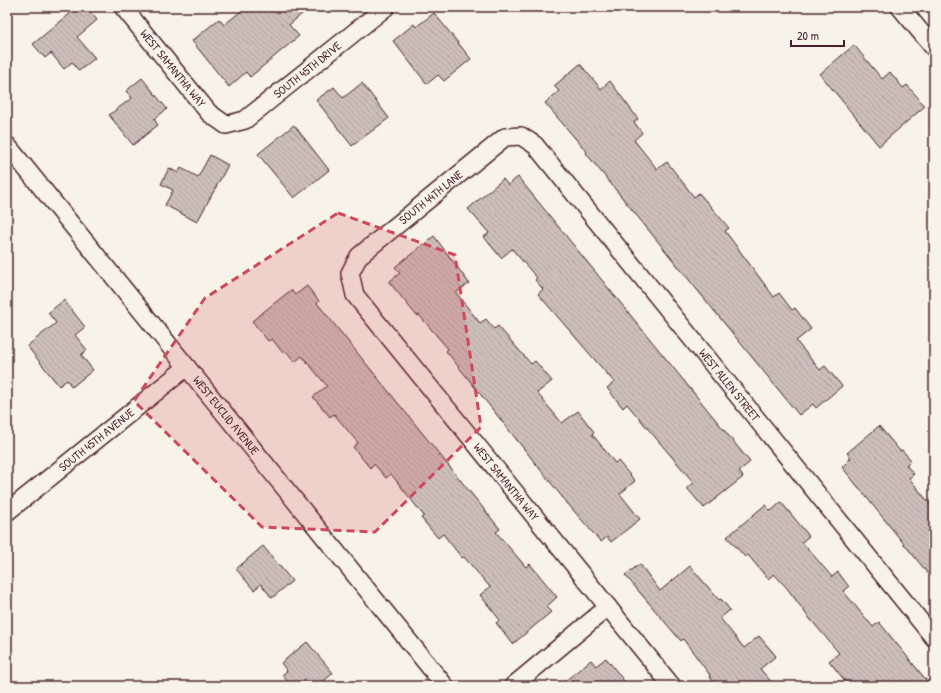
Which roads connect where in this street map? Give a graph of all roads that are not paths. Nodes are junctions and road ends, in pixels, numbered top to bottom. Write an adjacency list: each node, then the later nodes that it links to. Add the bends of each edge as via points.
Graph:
1 (123, 7): 5 (street, WEST SAMANTHA WAY, via 209,112)
2 (386, 7): 5 (street, SOUTH 45TH DRIVE, via 246,120)
3 (900, 7): 4 (street)
4 (934, 48)
5 (226, 126)
6 (521, 136): 8 (street, SOUTH 44TH LANE, via 505,137 359,256); 12 (street, WEST ALLEN STREET, via 535,145)
7 (7, 144): 9 (street, WEST EUCLID AVENUE)
8 (350, 273): 11 (street, WEST SAMANTHA WAY, via 355,295)
9 (187, 367): 10 (street, SOUTH 45TH AVENUE); 13 (street, WEST EUCLID AVENUE)
10 (7, 512)
11 (608, 607): 14 (street); 15 (street, WEST SAMANTHA WAY)
12 (934, 638)
13 (445, 686)
14 (512, 686)
15 (672, 686)

